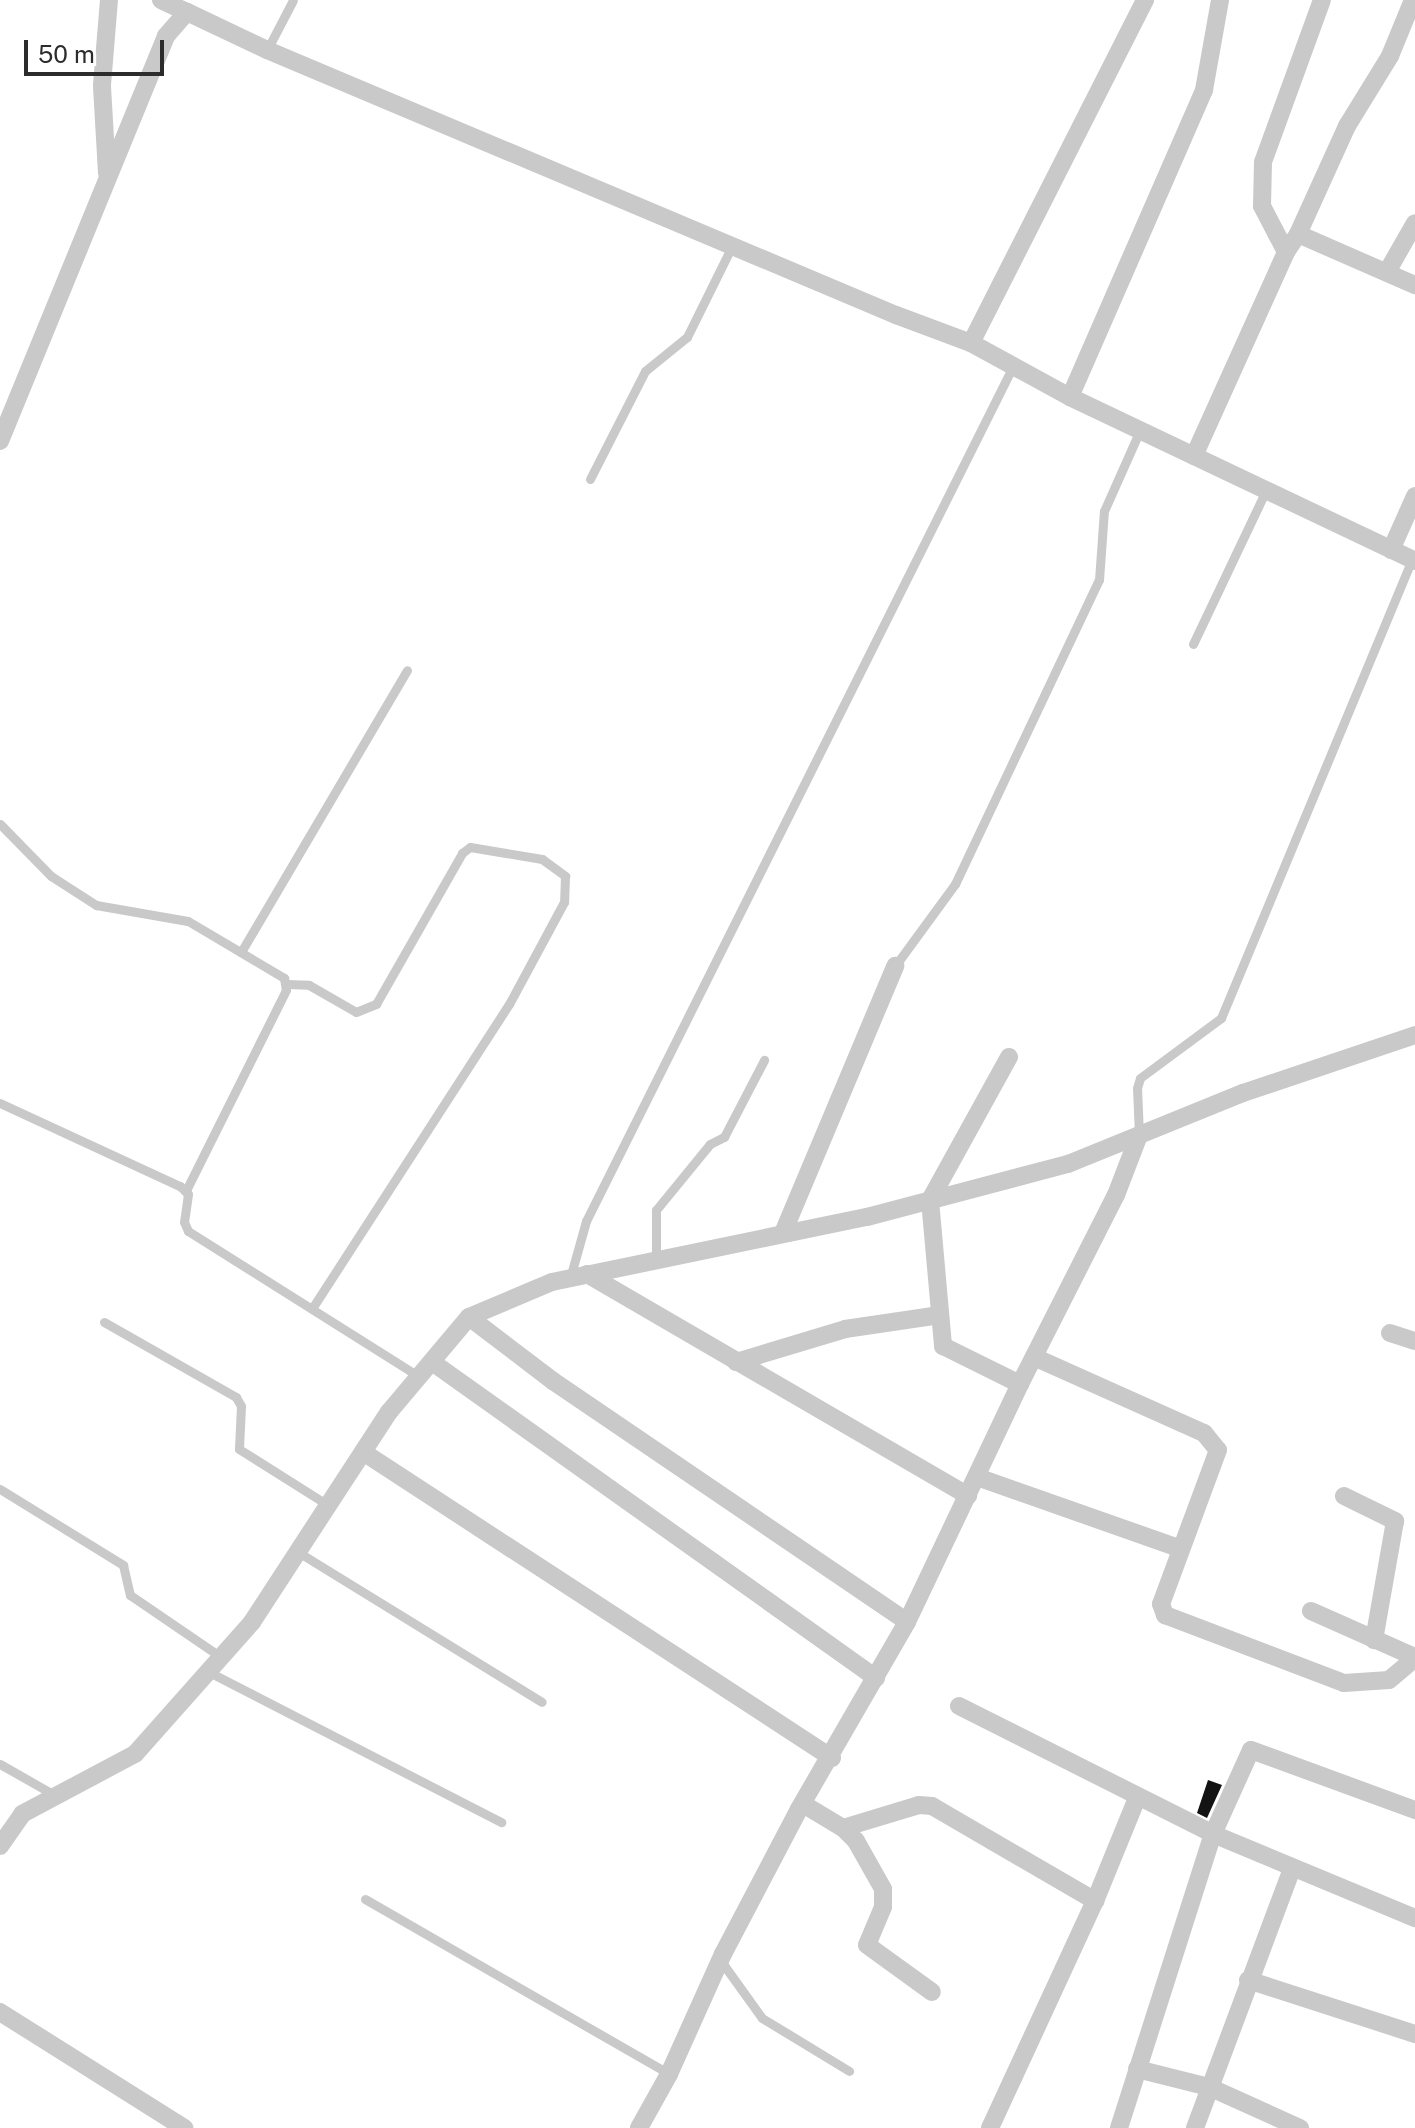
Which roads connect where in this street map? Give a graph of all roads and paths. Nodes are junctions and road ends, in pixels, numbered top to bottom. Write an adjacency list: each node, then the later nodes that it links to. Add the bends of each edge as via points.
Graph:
1 (109, 0): 10 (street, via 102,85)
2 (161, 0): 8 (street)
3 (293, 0): 9 (lane)
4 (1145, 0): 17 (street)
5 (1220, 0): 19 (street, via 1204,90)
6 (1322, 0): 14 (street, via 1263,162 1262,206)
7 (1413, 0): 12 (street, via 1390,56 1347,126)
8 (187, 12): 9 (street); 10 (street, via 166,36)
9 (267, 50): 13 (street)
10 (108, 178): 21 (street)
11 (1415, 223): 15 (street)
12 (1298, 234): 14 (street); 15 (street)
13 (732, 245): 17 (street); 23 (lane, via 687,337 645,371)
14 (1286, 252): 22 (street)
15 (1387, 272): 16 (street)
16 (1415, 285)
17 (971, 343): 18 (street)
18 (1013, 366): 19 (street); 43 (lane, via 586,1221)
19 (1070, 397): 20 (street)
20 (1140, 430): 22 (street); 32 (lane, via 1104,511 1099,580 955,884)
21 (0, 441)
22 (1194, 456): 24 (street)
23 (590, 479)
24 (1266, 490): 26 (street); 28 (lane)
25 (1415, 496): 26 (street)
26 (1391, 550): 27 (street)
27 (1414, 560): 38 (lane, via 1221,1018 1140,1078)
28 (1193, 644)
29 (407, 670): 31 (lane)
30 (0, 824): 31 (lane, via 51,876 96,905 188,921)
31 (241, 952): 33 (lane, via 279,973)
32 (895, 966): 41 (street)
33 (286, 984): 39 (lane); 44 (lane, via 309,985 356,1012 376,1004 470,847 542,859 565,876 564,902 509,1004)
34 (1415, 1035): 38 (street, via 1243,1093)
35 (1009, 1057): 40 (street)
36 (764, 1060): 42 (lane, via 724,1137 710,1144 656,1210)
37 (0, 1103): 39 (lane)
38 (1139, 1135): 40 (street, via 1068,1164); 50 (street, via 1116,1195)
39 (186, 1191): 44 (lane, via 188,1231)
40 (930, 1200): 41 (street); 45 (street)
41 (783, 1233): 42 (street)
42 (656, 1259): 43 (street)
43 (579, 1276): 46 (street); 52 (street)
44 (312, 1309): 53 (lane)
45 (940, 1315): 52 (street, via 845,1329); 54 (street, via 943,1346)
46 (469, 1317): 51 (street); 64 (street, via 553,1381)
47 (104, 1322): 60 (lane, via 233,1394 241,1406 239,1449)
48 (1390, 1333): 49 (street)
49 (1415, 1341)
50 (1034, 1357): 54 (street); 61 (street, via 1210,1438 1217,1457)
51 (432, 1362): 53 (street); 69 (street)
52 (736, 1362): 58 (street)
53 (419, 1377): 55 (street)
54 (1020, 1384): 56 (street)
55 (363, 1452): 60 (street); 72 (street)
56 (977, 1477): 58 (street); 61 (street)
57 (0, 1489): 66 (lane, via 123,1565 130,1595)
58 (968, 1496): 64 (street)
59 (1344, 1496): 65 (street, via 1395,1521)
60 (328, 1505): 62 (street)
61 (1181, 1549): 67 (street, via 1161,1604 1165,1615 1344,1683 1389,1680)
62 (298, 1552): 66 (street, via 252,1622); 70 (lane)
63 (1311, 1611): 65 (street)
64 (907, 1622): 69 (street)
65 (1374, 1640): 67 (street)
66 (221, 1657): 68 (street)
67 (1415, 1658)
68 (207, 1671): 74 (street, via 135,1754); 78 (lane)
69 (876, 1678): 72 (street)
70 (542, 1702)
71 (959, 1706): 75 (street)
72 (832, 1758): 76 (street)
73 (0, 1764): 74 (lane)
74 (56, 1796): 81 (street, via 22,1814)
75 (1137, 1798): 80 (street); 84 (street)
76 (803, 1804): 79 (street); 86 (street)
77 (1415, 1810): 80 (street, via 1251,1750)
78 (501, 1822)
79 (843, 1828): 84 (street, via 919,1805 932,1806); 88 (street, via 861,1847 884,1894 867,1945)
80 (1213, 1834): 82 (street); 91 (street)
81 (0, 1846)
82 (1292, 1869): 85 (street); 87 (street)
83 (365, 1899): 93 (lane)
84 (1095, 1901): 97 (street)
85 (1415, 1918)
86 (721, 1960): 92 (lane, via 762,2018); 93 (street)
87 (1248, 1980): 90 (street); 94 (street)
88 (932, 1992)
89 (0, 2012): 95 (street)
90 (1415, 2034)
91 (1137, 2069): 94 (street); 98 (street)
92 (849, 2071)
93 (669, 2074): 96 (street)
94 (1209, 2087): 99 (street); 100 (street)
95 (184, 2128)
96 (639, 2128)
97 (990, 2128)
98 (1119, 2128)
99 (1195, 2128)
100 (1300, 2128)

